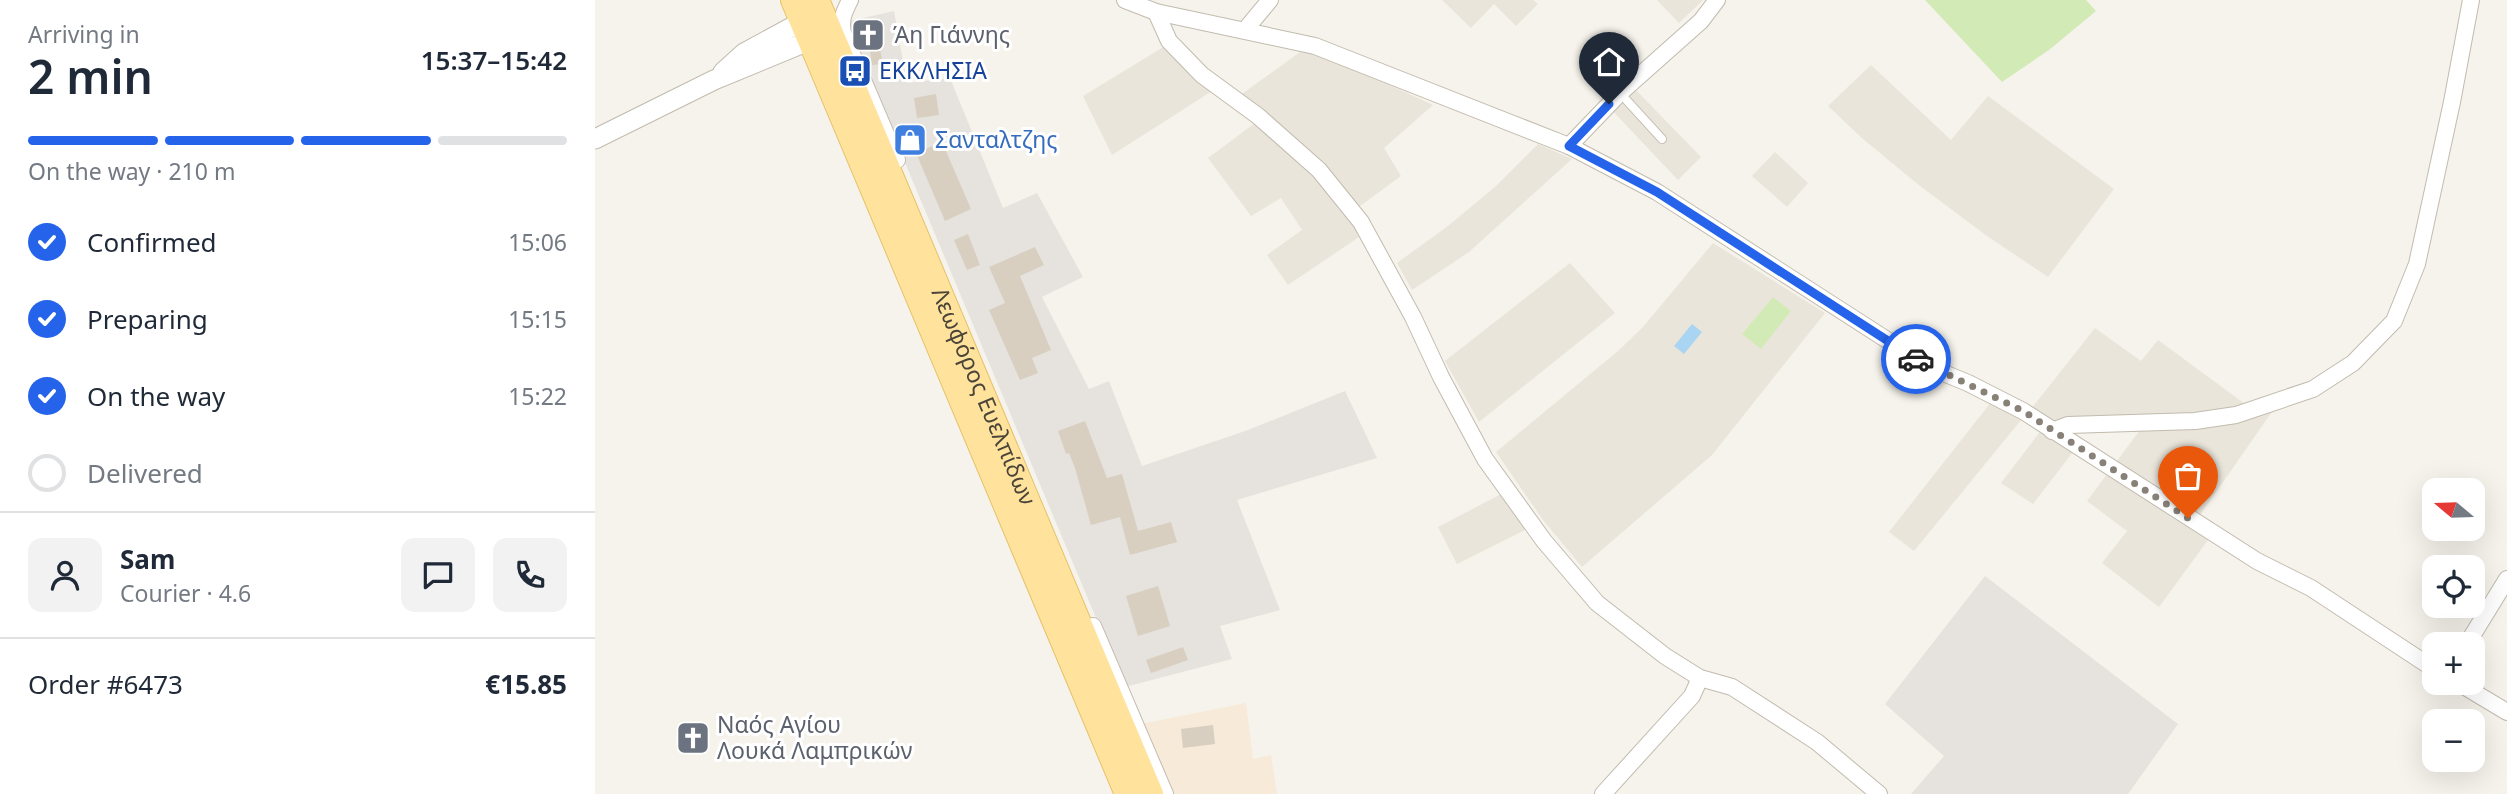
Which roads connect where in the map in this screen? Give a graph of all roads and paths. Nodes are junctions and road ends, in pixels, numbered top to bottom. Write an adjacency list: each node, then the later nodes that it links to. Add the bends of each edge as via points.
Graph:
1 (850, 0): 22 (street, via 843,12 843,33)
2 (1125, 0): 6 (street)
3 (1270, 0): 8 (street)
4 (1717, 0): 9 (street, via 1701,21)
5 (2471, 0): 13 (street, via 2417,264 2393,321 2353,363 2313,389 2236,415 2195,421 2068,425)
6 (1156, 12): 8 (street); 17 (street, via 1168,41 1202,75 1319,170 1361,222 1485,458 1543,541 1597,603)
7 (817, 15): 10 (street, via 744,53 714,80); 20 (main road, Λεωφόρος Ευελπίδων); 21 (main road, Λεωφόρος Ευελπίδων)
8 (1245, 30): 12 (street, via 1315,46)
9 (1620, 93): 11 (lane); 12 (street)
10 (595, 139)
11 (1662, 139)
12 (1569, 146): 13 (street, via 1657,192 1929,367 2001,400)
13 (2052, 431): 16 (street)
14 (2507, 579): 15 (street)
15 (2474, 632)
16 (2422, 660)
17 (1700, 678): 23 (street, via 1692,696); 24 (street, via 1732,687 1757,702 1817,742)
18 (2478, 695): 19 (street)
19 (2507, 712)
20 (1127, 794)
21 (1151, 794)
22 (1165, 794)
23 (1604, 794)
24 (1879, 794)

